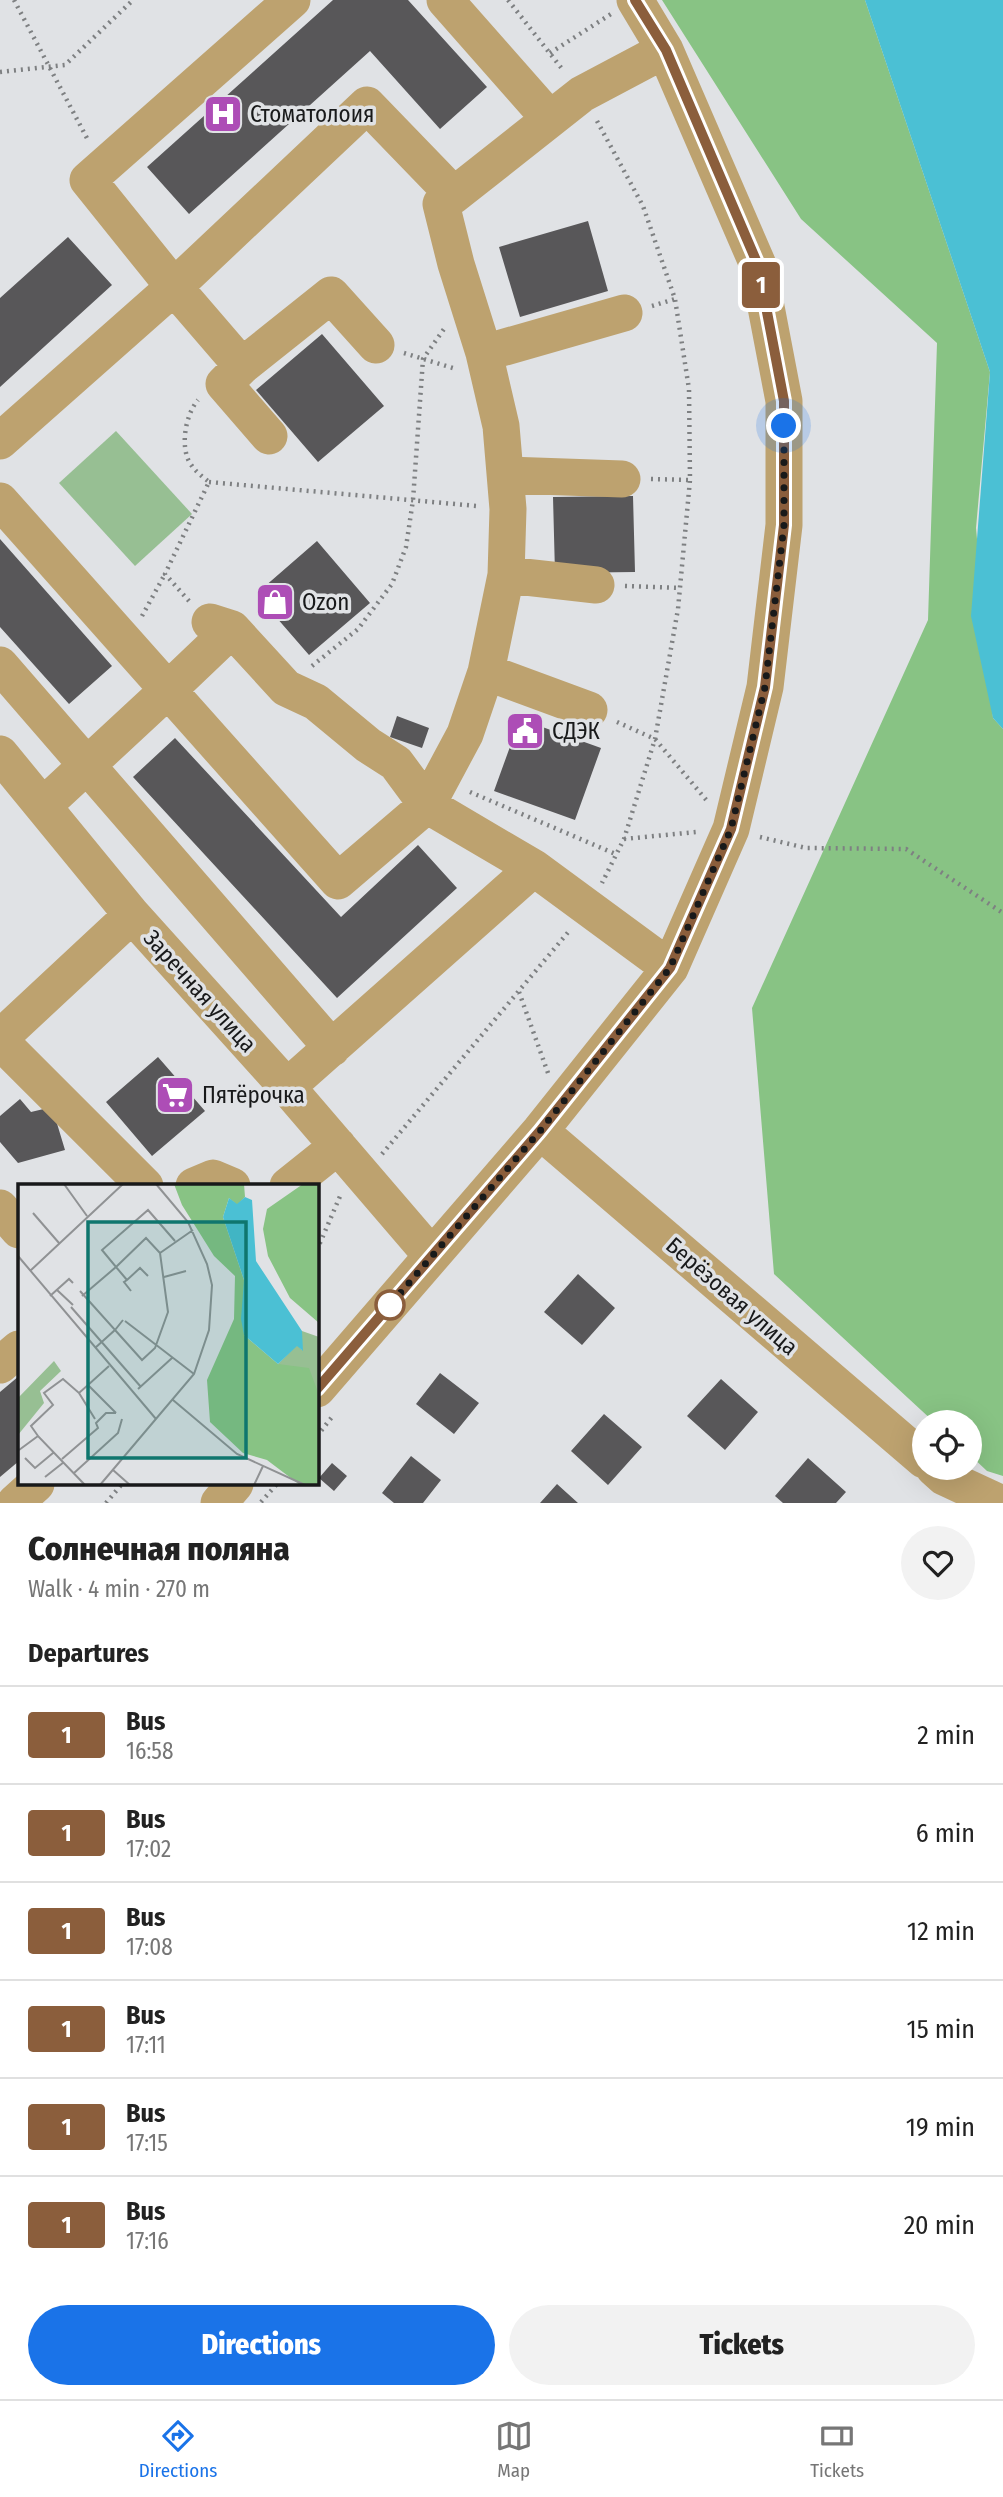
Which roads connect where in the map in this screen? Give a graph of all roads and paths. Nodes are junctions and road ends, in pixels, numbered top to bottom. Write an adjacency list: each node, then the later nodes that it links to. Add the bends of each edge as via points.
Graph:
1 (14, 0): 10 (path)
2 (133, 0): 8 (path, via 65,65)
3 (292, 0): 10 (street)
4 (445, 0): 9 (street)
5 (626, 5): 6 (street); 7 (path)
6 (666, 50): 9 (street, via 582,94); 43 (street, via 758,265 784,401 784,525 765,687)
7 (550, 53)
8 (0, 72)
9 (549, 118): 11 (street)
10 (102, 167): 12 (street, via 88,180)
11 (454, 195): 12 (street, via 367,105); 16 (street, via 440,204)
12 (174, 286): 18 (street); 21 (street)
13 (624, 313): 16 (street)
14 (450, 321): 17 (path)
15 (376, 345): 17 (path); 18 (street, via 331,295)
16 (484, 353): 17 (path, via 457,369); 25 (street, via 501,426)
17 (423, 359): 26 (path)
18 (242, 366): 20 (street, via 224,384)
19 (201, 398): 24 (path, via 184,434 190,464)
20 (269, 436)
21 (0, 441)
22 (622, 479): 23 (path); 25 (street)
23 (690, 480)
24 (209, 482): 26 (path); 28 (path)
25 (507, 492): 26 (path); 29 (street)
26 (412, 500): 35 (path, via 406,547 392,584 358,629)
27 (0, 501): 33 (street)
28 (165, 574): 32 (path); 33 (path)
29 (506, 575): 30 (street); 36 (street)
30 (596, 584): 31 (path)
31 (680, 588)
32 (221, 626): 37 (street); 41 (street, via 286,688 316,702)
33 (126, 643): 37 (street)
34 (0, 665): 40 (street)
35 (307, 670)
36 (486, 672): 38 (street); 41 (street, via 466,734)
37 (167, 690): 40 (street); 41 (street, via 338,881)
38 (589, 710): 43 (path, via 655,739)
39 (0, 754): 42 (street, Заречная улица)
40 (86, 765): 42 (street); 52 (street)
41 (434, 792): 45 (path); 46 (street)
42 (44, 805): 48 (street, Заречная улица)
43 (731, 829): 44 (path); 47 (path, via 806,848 906,849); 49 (street)
44 (624, 839)
45 (618, 855)
46 (534, 869): 49 (street); 52 (street)
47 (1003, 913)
48 (132, 915): 51 (street); 53 (street, Заречная улица)
49 (670, 968): 54 (street)
50 (518, 991): 54 (path)
51 (0, 1040): 56 (street)
52 (332, 1048): 53 (street)
53 (287, 1087): 55 (street, Заречная улица)
54 (550, 1119): 64 (street); 68 (street, Берёзовая улица)
55 (338, 1146): 59 (street); 64 (street, Заречная улица)
56 (143, 1184)
57 (199, 1184): 58 (street, via 213,1178)
58 (227, 1184)
59 (290, 1184)
60 (341, 1193): 63 (path)
61 (0, 1208): 62 (street)
62 (18, 1229)
63 (318, 1248)
64 (432, 1256): 67 (street)
65 (18, 1350): 66 (street)
66 (0, 1365)
67 (318, 1388)
68 (912, 1449)
69 (950, 1480): 78 (street)
70 (34, 1486): 74 (street)
71 (120, 1486): 75 (path)
72 (233, 1486): 76 (street)
73 (275, 1486): 77 (path)
74 (15, 1503)
75 (106, 1503)
76 (219, 1503)
77 (261, 1503)
78 (1000, 1503)

